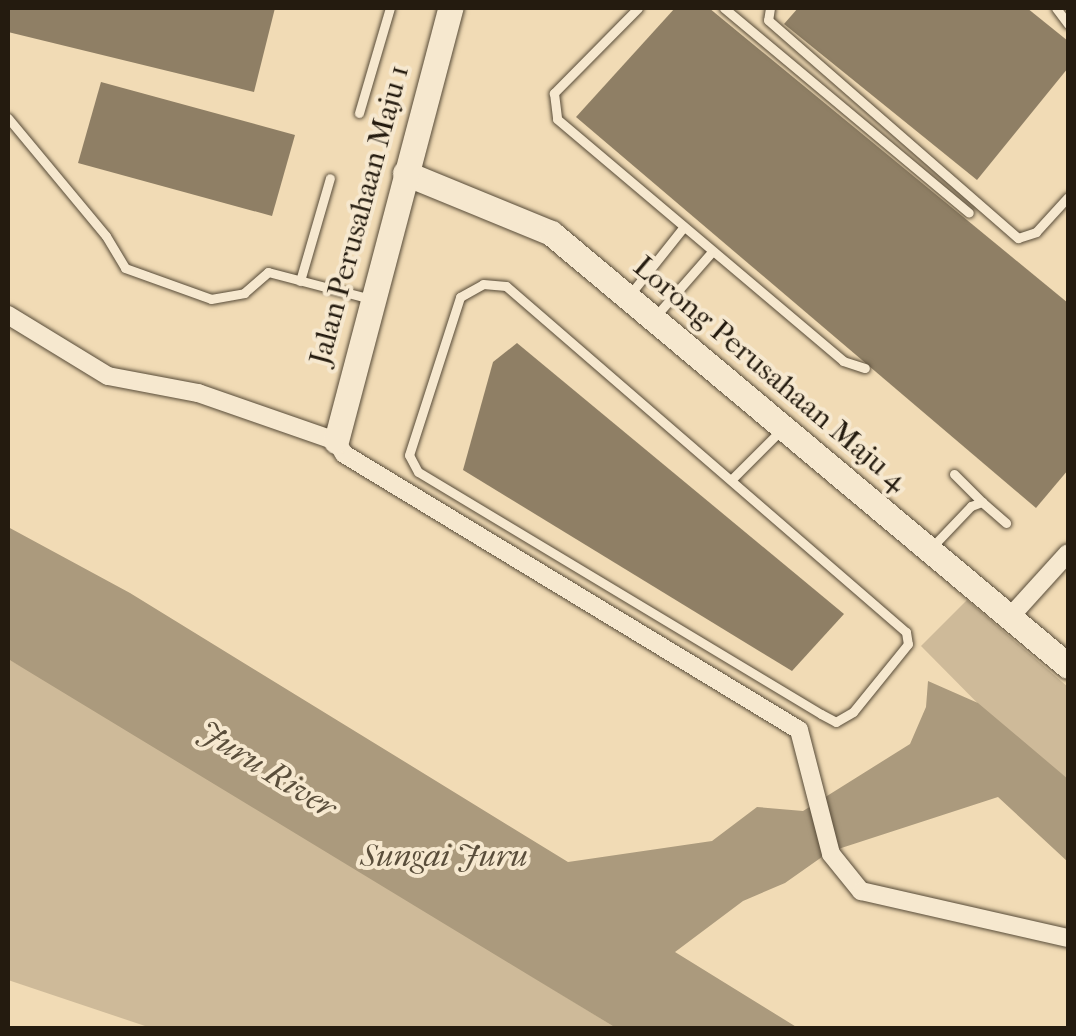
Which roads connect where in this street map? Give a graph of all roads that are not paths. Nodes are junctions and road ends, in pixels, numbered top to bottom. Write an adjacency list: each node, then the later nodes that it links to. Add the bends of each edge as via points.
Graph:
1 (390, 8): 8 (lane)
2 (450, 8): 10 (street, Jalan Perusahaan Maju 1)
3 (638, 8): 14 (lane, via 554,93 557,119)
4 (724, 8): 13 (lane)
5 (770, 8): 12 (lane, via 768,20 1018,238 1036,232)
6 (1056, 8): 7 (lane)
7 (1068, 24)
8 (359, 112)
9 (8, 118): 16 (lane, via 106,236 124,268 211,299 244,293 268,272)
10 (405, 173): 17 (street, Lorong Perusahaan Maju 4, via 550,233); 18 (street, Jalan Perusahaan Maju 1)
11 (330, 178): 16 (lane)
12 (1068, 197)
13 (969, 213)
14 (682, 228): 15 (lane); 17 (lane)
15 (711, 253): 20 (lane); 21 (lane, via 843,361)
16 (300, 281): 18 (lane)
17 (628, 297): 20 (street, Lorong Perusahaan Maju 4)
18 (370, 299): 23 (street, Jalan Perusahaan Maju 1)
19 (8, 316): 23 (street, via 108,376 198,393)
20 (653, 319): 22 (street, Lorong Perusahaan Maju 4)
21 (865, 368)
22 (783, 428): 25 (lane); 28 (street, Lorong Perusahaan Maju 4)
23 (336, 442): 32 (street, via 344,454 799,730 831,854 861,891)
24 (954, 474): 26 (lane)
25 (731, 480): 25 (lane, via 506,286 483,284 460,297 409,455 418,472 836,722 853,712 908,644 906,632)
26 (982, 502): 27 (lane); 28 (lane)
27 (1006, 523)
28 (930, 550): 30 (street, Lorong Perusahaan Maju 4)
29 (1068, 554): 30 (street)
30 (1010, 618): 31 (street, Lorong Perusahaan Maju 4)
31 (1068, 666)
32 (1068, 938)

